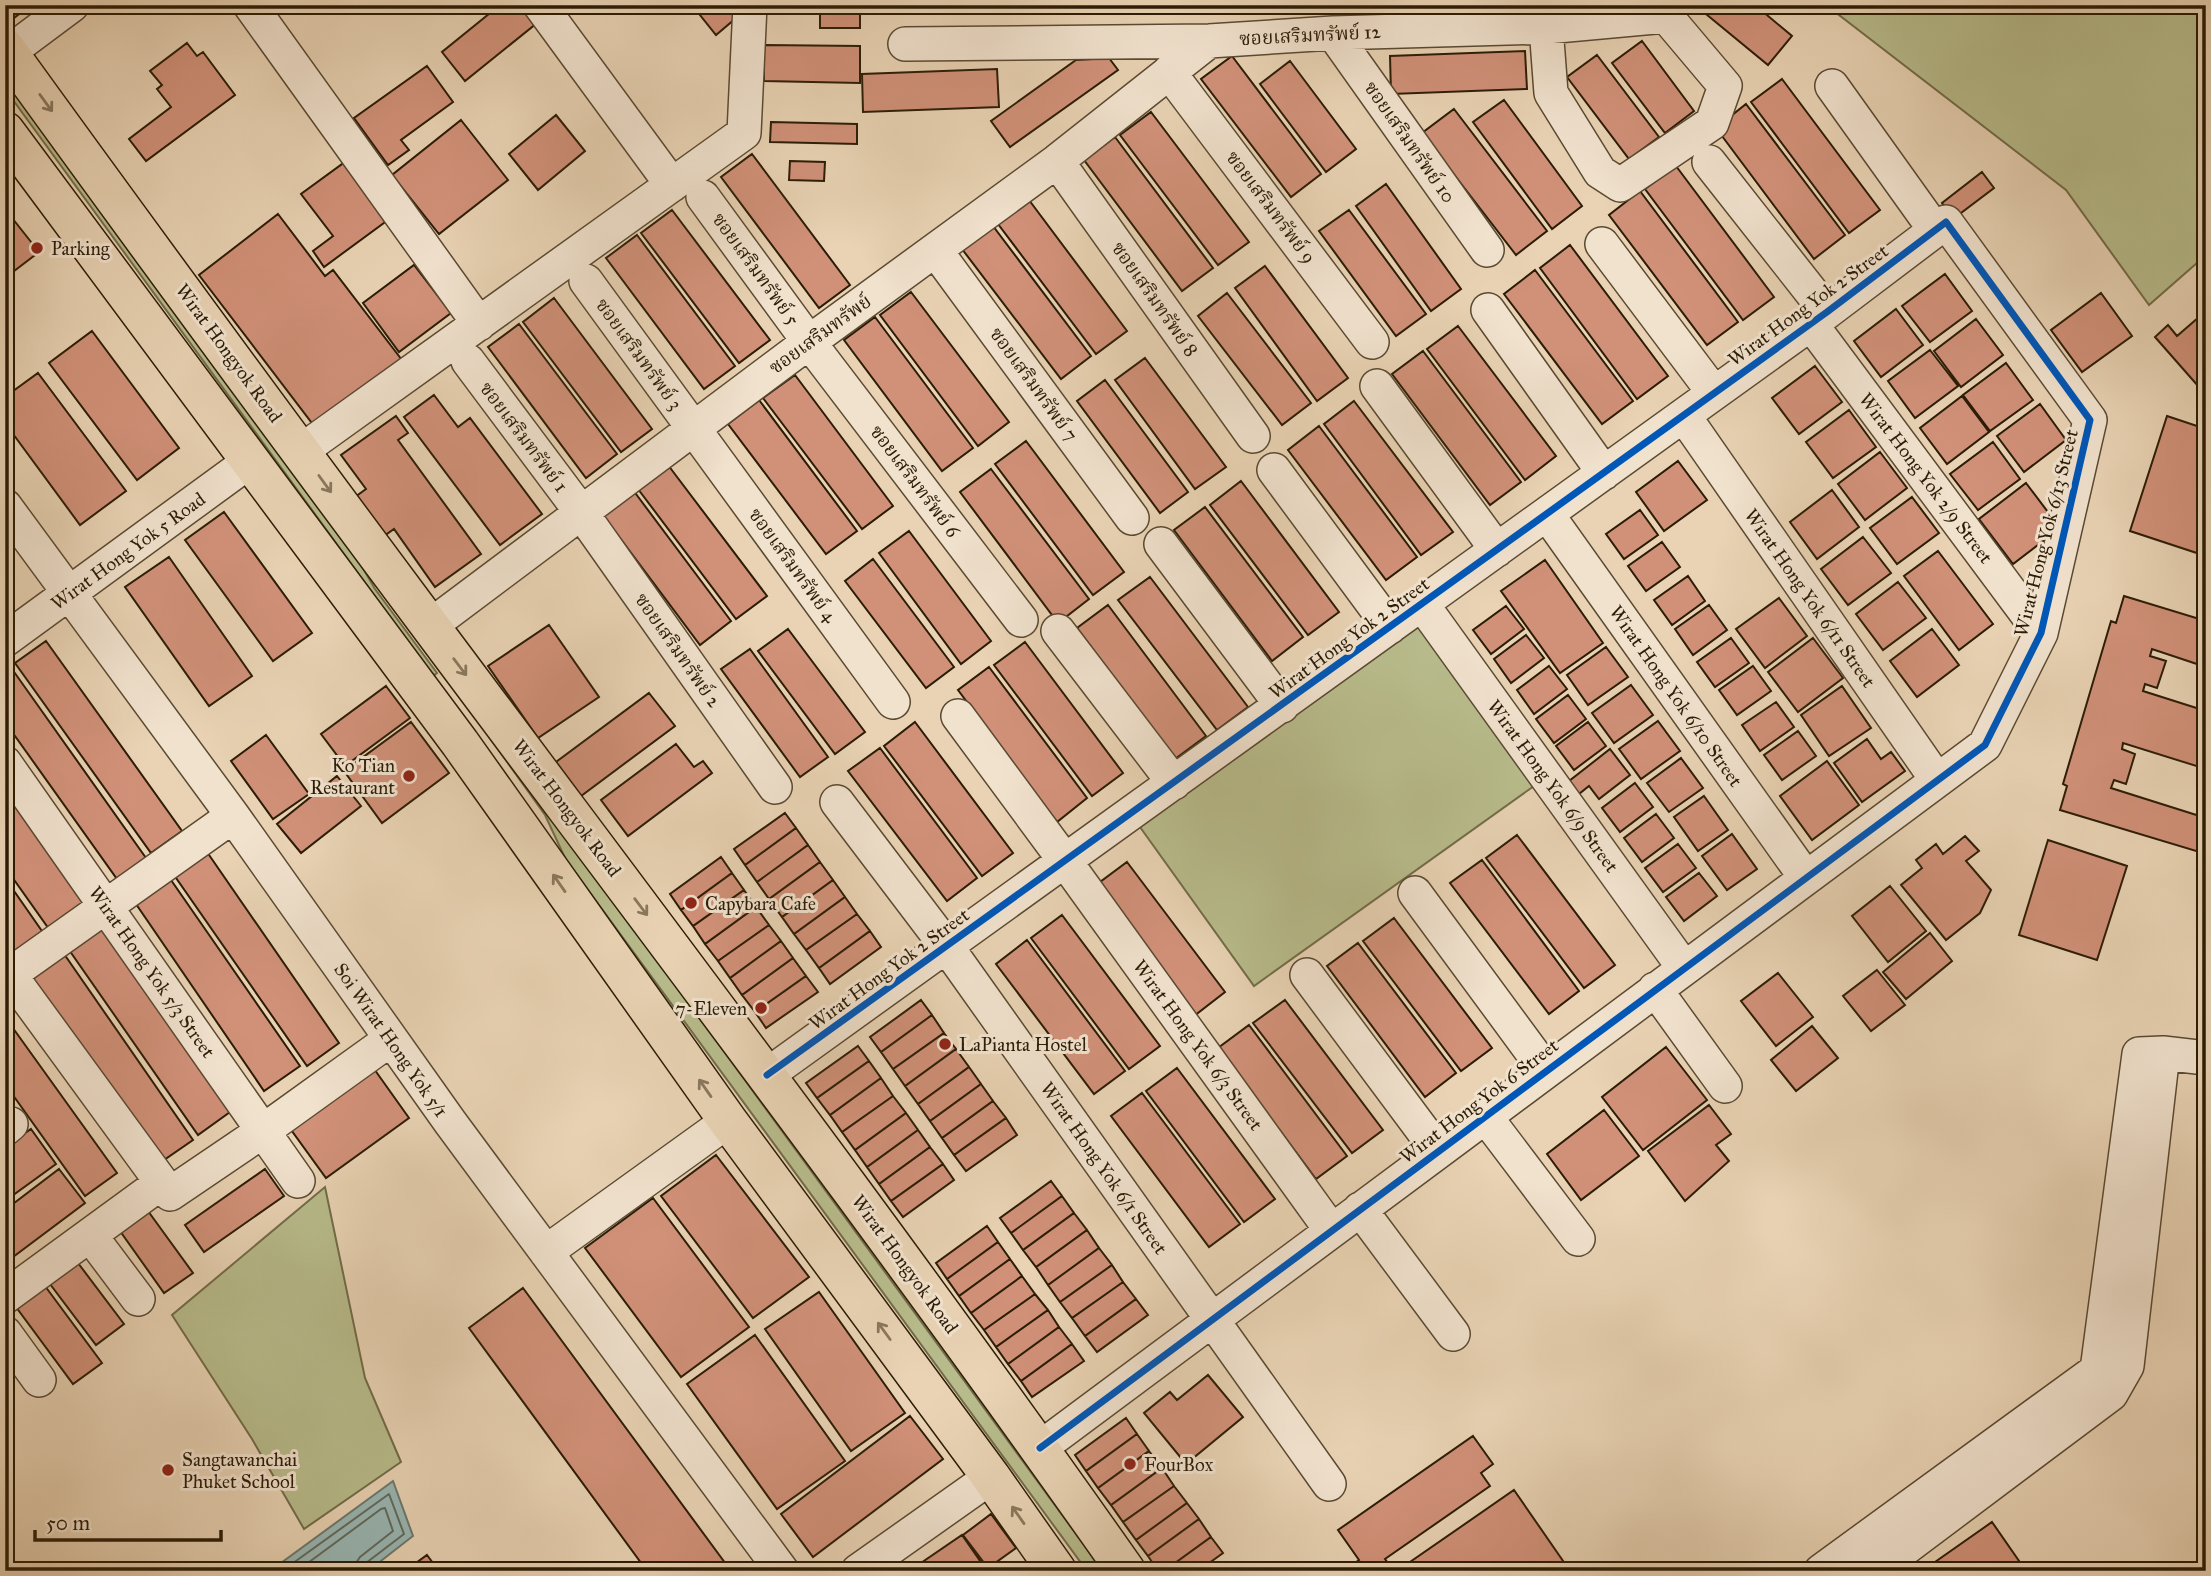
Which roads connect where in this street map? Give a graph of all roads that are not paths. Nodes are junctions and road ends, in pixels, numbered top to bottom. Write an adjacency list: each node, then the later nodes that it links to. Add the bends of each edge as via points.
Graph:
1 (72, 5): 9 (street)
2 (250, 5): 24 (street)
3 (540, 5): 15 (street)
4 (750, 5): 15 (street, via 744,132)
5 (1546, 27): 5 (street, ซอยเสริมทรัพย์ 12, via 1551,93 1600,172 1620,185 1712,122 1725,86 1666,16); 6 (street, ซอยเสริมทรัพย์ 12)
6 (1333, 33): 7 (street, ซอยเสริมทรัพย์ 12); 19 (street, ซอยเสริมทรัพย์ 10)
7 (1209, 41): 8 (street, ซอยเสริมทรัพย์ 12); 10 (street, ซอยเสริมทรัพย์)
8 (905, 44)
9 (7, 50): 33 (main road, Wirat Hongyok Road, one-way to 33)
10 (1169, 72): 13 (street, ซอยเสริมทรัพย์); 26 (street, ซอยเสริมทรัพย์ 9)
11 (1832, 86): 17 (street)
12 (5, 131): 34 (main road)
13 (1057, 161): 20 (street, ซอยเสริมทรัพย์); 32 (street, ซอยเสริมทรัพย์ 8)
14 (1709, 162): 23 (street, Wirat Hong Yok 2/9 Street)
15 (671, 185): 24 (street)
16 (703, 197): 25 (street, ซอยเสริมทรัพย์ 5)
17 (1935, 230): 23 (street, Wirat Hong Yok 2 Street); 49 (street, via 1946,222 2090,420)
18 (1602, 244): 29 (street)
19 (1487, 250)
20 (936, 251): 25 (street, ซอยเสริมทรัพย์); 40 (street, ซอยเสริมทรัพย์ 7)
21 (586, 281): 31 (street, ซอยเสริมทรัพย์ 3)
22 (1488, 310): 36 (street)
23 (1819, 318): 29 (street, Wirat Hong Yok 2 Street); 49 (street, Wirat Hong Yok 2/9 Street)
24 (479, 324): 33 (street)
25 (809, 342): 31 (street, ซอยเสริมทรัพย์); 45 (street, ซอยเสริมทรัพย์ 6)
26 (1372, 342)
27 (468, 361): 38 (street, ซอยเสริมทรัพย์ 1)
28 (1377, 386): 42 (street)
29 (1714, 393): 30 (street, Wirat Hong Yok 2 Street)
30 (1684, 416): 36 (street, Wirat Hong Yok 2 Street); 57 (street, Wirat Hong Yok 6/11 Street)
31 (693, 428): 38 (street, ซอยเสริมทรัพย์); 51 (street, ซอยเสริมทรัพย์ 4)
32 (1253, 436)
33 (301, 451): 46 (main road, Wirat Hongyok Road, one-way to 46)
34 (250, 461): 43 (street, Wirat Hong Yok 5 Road); 55 (main road)
35 (1274, 470): 47 (street)
36 (1604, 473): 39 (street, Wirat Hong Yok 2 Street)
37 (5, 506): 43 (street, Soi Wirat Hong Yok 5/1)
38 (580, 512): 46 (street, ซอยเสริมทรัพย์); 59 (street, ซอยเสริมทรัพย์ 2)
39 (1547, 514): 42 (street, Wirat Hong Yok 2 Street); 63 (street, Wirat Hong Yok 6/10 Street)
40 (1132, 518)
41 (1161, 544): 52 (street)
42 (1497, 550): 44 (street, Wirat Hong Yok 2 Street)
43 (69, 594): 50 (street, Wirat Hong Yok 5 Road); 61 (street, Soi Wirat Hong Yok 5/1)
44 (1422, 604): 47 (street, Wirat Hong Yok 2 Street); 67 (street, Wirat Hong Yok 6/9 Street)
45 (1021, 620)
46 (430, 626): 53 (main road, Wirat Hongyok Road, one-way to 53)
47 (1390, 627): 52 (street, Wirat Hong Yok 2 Street)
48 (1058, 631): 58 (street)
49 (2041, 633): 57 (street, Wirat Hong Yok 6/13 Street, via 1985,745)
50 (5, 640)
51 (893, 702)
52 (1282, 706): 58 (street, Wirat Hong Yok 2 Street)
53 (497, 715): 55 (main road); 75 (main road, Wirat Hongyok Road, one-way to 75)
54 (958, 716): 62 (street, Wirat Hong Yok 6/3 Street)
55 (460, 743): 78 (main road, one-way to 55)
56 (5, 763): 65 (street, Wirat Hong Yok 5/3 Street)
57 (1937, 780): 63 (street, Wirat Hong Yok 6 Street)
58 (1174, 783): 62 (street, Wirat Hong Yok 2 Street)
59 (775, 787)
60 (837, 802): 66 (street, Wirat Hong Yok 6/1 Street)
61 (233, 816): 65 (street); 71 (street, Soi Wirat Hong Yok 5/1)
62 (1066, 861): 66 (street, Wirat Hong Yok 2 Street); 84 (street, Wirat Hong Yok 6/3 Street)
63 (1806, 878): 67 (street, Wirat Hong Yok 6 Street)
64 (1415, 893): 74 (street)
65 (106, 906): 68 (street); 79 (street, Wirat Hong Yok 5/3 Street)
66 (947, 947): 75 (street, Wirat Hong Yok 2 Street); 90 (street, Wirat Hong Yok 6/1 Street)
67 (1684, 968): 70 (street, Wirat Hong Yok 6 Street)
68 (7, 974): 82 (street)
69 (1307, 975): 80 (street)
70 (1655, 989): 74 (street, Wirat Hong Yok 6 Street); 76 (street)
71 (391, 1039): 79 (street); 87 (street, Soi Wirat Hong Yok 5/1)
72 (2163, 1053): 73 (street); 101 (street, via 2138,1054 2097,1370); 102 (street, via 2127,1366 2111,1394)
73 (2206, 1058)
74 (1546, 1071): 77 (street, Wirat Hong Yok 6 Street)
75 (767, 1075): 94 (main road, Wirat Hongyok Road)
76 (1725, 1086)
77 (1485, 1116): 80 (street, Wirat Hong Yok 6 Street); 86 (street)
78 (728, 1121): 87 (street); 95 (main road, one-way to 78)
79 (263, 1131): 81 (street, Wirat Hong Yok 5/3 Street); 82 (street, via 170,1195)
80 (1438, 1151): 83 (street, Wirat Hong Yok 6 Street)
81 (298, 1181)
82 (161, 1183): 85 (street)
83 (1360, 1209): 84 (street, Wirat Hong Yok 6 Street); 91 (street)
84 (1331, 1230): 90 (street, Wirat Hong Yok 6 Street)
85 (90, 1235): 88 (street); 89 (street)
86 (1578, 1239)
87 (546, 1252): 97 (street, Soi Wirat Hong Yok 5/1)
88 (5, 1297)
89 (138, 1298)
90 (1212, 1320): 94 (street, Wirat Hong Yok 6 Street); 96 (street, Wirat Hong Yok 6/1 Street)
91 (1453, 1334)
92 (9, 1344): 93 (street)
93 (38, 1380)
94 (1040, 1448): 100 (main road, Wirat Hongyok Road)
95 (992, 1477): 98 (street); 99 (main road, one-way to 95)
96 (1329, 1484)
97 (782, 1571)
98 (858, 1571)
99 (1057, 1571)
100 (1126, 1571)
101 (1821, 1571)
102 (1875, 1571)

